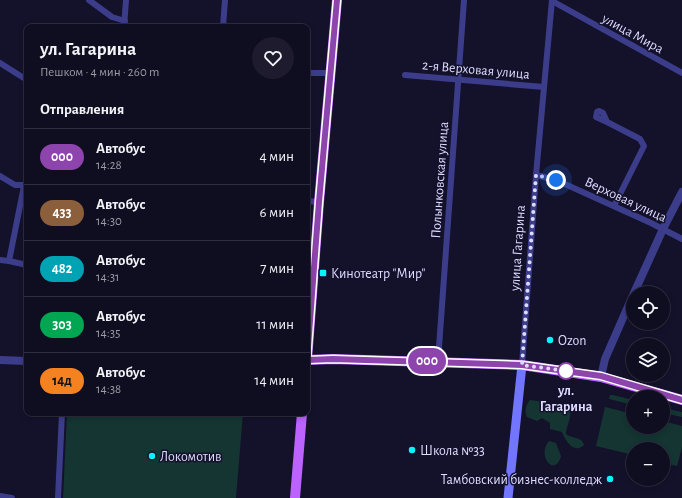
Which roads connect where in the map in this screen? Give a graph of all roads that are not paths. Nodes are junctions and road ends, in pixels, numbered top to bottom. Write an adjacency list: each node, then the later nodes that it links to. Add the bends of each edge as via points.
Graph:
1 (90, 0): 7 (street)
2 (126, 0): 7 (street)
3 (225, 0): 8 (street)
4 (337, 0): 11 (main road)
5 (464, 0): 15 (street, Полынковская улица)
6 (552, 1): 12 (street, улица Мира); 16 (street, улица Гагарина)
7 (124, 24)
8 (223, 24)
9 (0, 63): 14 (street)
10 (310, 73): 11 (street)
11 (331, 73): 24 (main road)
12 (682, 73)
13 (405, 75): 15 (street, 2-я Верховая улица)
14 (24, 78)
15 (458, 80): 16 (street, 2-я Верховая улица); 37 (street, Полынковская улица)
16 (544, 87): 18 (street, улица Гагарина)
17 (607, 122): 25 (street, via 640,139 644,146)
18 (536, 175): 25 (street, Верховая улица, via 556,180); 38 (street, улица Гагарина)
19 (0, 176): 20 (street, via 15,185)
20 (24, 185)
21 (24, 190): 29 (street)
22 (682, 192): 26 (street)
23 (310, 201): 24 (street)
24 (319, 202): 33 (main road)
25 (614, 206): 26 (street, Верховая улица)
26 (663, 229): 27 (street, Верховая улица); 31 (street)
27 (682, 239)
28 (0, 260): 29 (street)
29 (9, 260): 30 (street)
30 (24, 264)
31 (638, 286)
32 (626, 312): 39 (street, via 604,360)
33 (310, 320)
34 (0, 360): 36 (street)
35 (310, 360): 37 (main road)
36 (24, 361)
37 (438, 362): 38 (main road)
38 (522, 365): 39 (main road); 47 (main road, улица Гагарина)
39 (601, 376): 40 (main road)
40 (682, 400)
41 (62, 416): 45 (street)
42 (302, 416): 46 (main road)
43 (0, 496): 44 (street)
44 (12, 498)
45 (58, 498)
46 (295, 498)
47 (508, 498)

